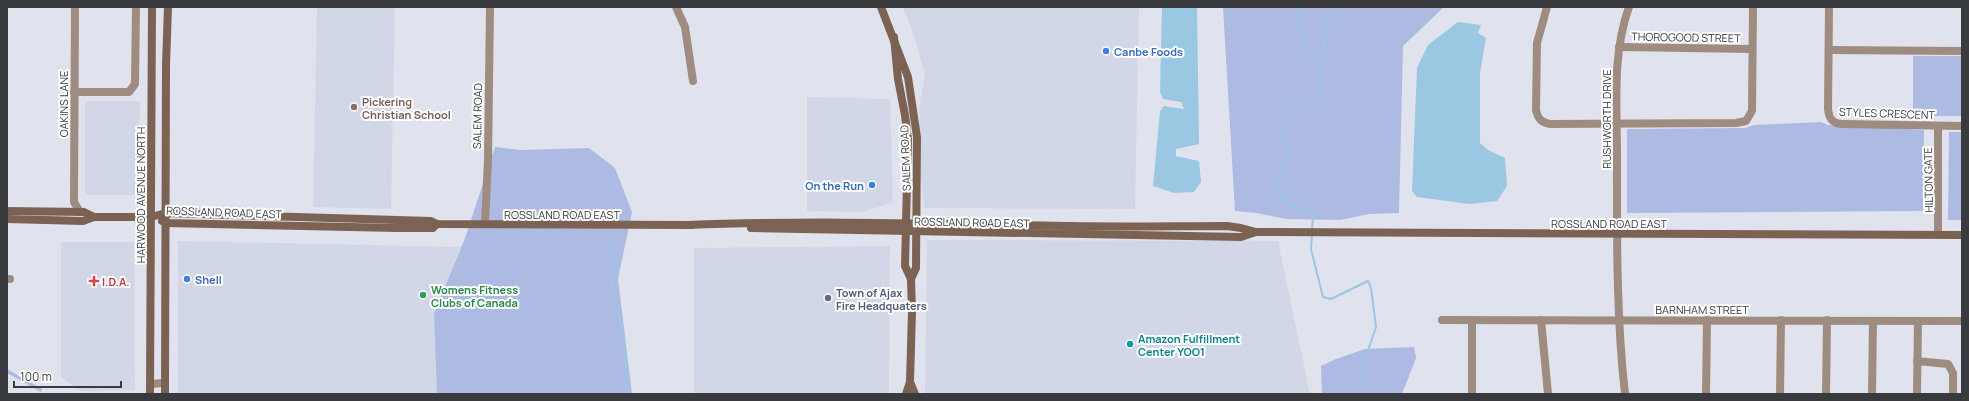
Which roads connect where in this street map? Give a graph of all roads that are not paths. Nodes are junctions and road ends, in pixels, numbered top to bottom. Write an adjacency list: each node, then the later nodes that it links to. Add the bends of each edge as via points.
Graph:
1 (75, 7): 18 (street, OAKINS LANE)
2 (136, 7): 18 (street, via 135,84 132,89 128,92)
3 (152, 7): 28 (main road, HARWOOD AVENUE NORTH)
4 (168, 7): 26 (main road)
5 (490, 7): 34 (street, SALEM ROAD)
6 (676, 7): 17 (street, via 685,26)
7 (881, 7): 12 (main road, SALEM ROAD)
8 (1547, 7): 19 (street, via 1537,43 1537,117 1542,122 1550,124)
9 (1630, 7): 13 (street, RUSHWORTH DRIVE)
10 (1753, 7): 14 (street)
11 (1829, 7): 15 (street, STYLES CRESCENT)
12 (894, 37): 30 (main road, SALEM ROAD, via 908,140); 31 (main road, SALEM ROAD, via 908,77 917,137)
13 (1619, 47): 14 (street, THOROGOOD STREET); 19 (street, RUSHWORTH DRIVE)
14 (1752, 49): 19 (street, via 1752,111 1746,121)
15 (1829, 50): 16 (street); 20 (street, STYLES CRESCENT, via 1828,109 1831,120 1836,124)
16 (1962, 51)
17 (693, 81)
18 (74, 92): 22 (street, OAKINS LANE)
19 (1617, 123): 39 (street, RUSHWORTH DRIVE)
20 (1938, 126): 21 (street, STYLES CRESCENT); 40 (street, HILTON GATE)
21 (1962, 126)
22 (74, 202): 24 (street); 25 (street)
23 (7, 211): 24 (main road)
24 (66, 212): 25 (main road)
25 (80, 212): 27 (main road)
26 (166, 213): 28 (main road, ROSSLAND ROAD EAST); 32 (main road); 33 (main road, ROSSLAND ROAD EAST, via 431,221)
27 (94, 216): 28 (main road); 29 (main road, via 83,221)
28 (152, 217): 32 (main road, ROSSLAND ROAD EAST); 56 (main road, HARWOOD AVENUE NORTH)
29 (7, 219)
30 (906, 222): 31 (main road, ROSSLAND ROAD EAST); 35 (main road, ROSSLAND ROAD EAST); 36 (main road, SALEM ROAD)
31 (916, 222): 37 (main road, SALEM ROAD); 38 (main road, ROSSLAND ROAD EAST, via 1139,227 1226,226)
32 (166, 223): 33 (main road, ROSSLAND ROAD EAST, via 423,228 433,228); 55 (main road)
33 (437, 224): 34 (main road, ROSSLAND ROAD EAST)
34 (485, 224): 35 (main road, ROSSLAND ROAD EAST)
35 (687, 225): 36 (main road, ROSSLAND ROAD EAST)
36 (906, 231): 37 (main road, ROSSLAND ROAD EAST); 42 (main road, SALEM ROAD, via 905,266)
37 (917, 232): 38 (main road, ROSSLAND ROAD EAST, via 1241,237); 42 (main road, SALEM ROAD, via 916,268)
38 (1256, 232): 39 (main road, ROSSLAND ROAD EAST)
39 (1617, 234): 40 (main road, ROSSLAND ROAD EAST); 46 (street, RUSHWORTH DRIVE)
40 (1938, 235): 41 (main road, ROSSLAND ROAD EAST)
41 (1962, 235)
42 (911, 279): 54 (main road, SALEM ROAD)
43 (1442, 320): 44 (street, BARNHAM STREET)
44 (1472, 320): 45 (street, BARNHAM STREET); 61 (street)
45 (1541, 320): 46 (street, BARNHAM STREET); 62 (street)
46 (1618, 320): 47 (street, BARNHAM STREET); 63 (street, RUSHWORTH DRIVE)
47 (1707, 320): 48 (street, BARNHAM STREET); 64 (street)
48 (1781, 320): 49 (street, BARNHAM STREET); 65 (street)
49 (1827, 320): 50 (street, BARNHAM STREET); 66 (street)
50 (1873, 321): 51 (street, BARNHAM STREET); 67 (street)
51 (1918, 321): 52 (street, BARNHAM STREET); 53 (street)
52 (1962, 321)
53 (1917, 361): 68 (street); 69 (street, via 1948,364 1953,373)
54 (910, 382): 59 (main road, SALEM ROAD); 60 (main road, SALEM ROAD)
55 (165, 383): 56 (street); 58 (main road)
56 (150, 384): 57 (main road, HARWOOD AVENUE NORTH)
57 (150, 394)
58 (165, 394)
59 (906, 394)
60 (915, 394)
61 (1472, 394)
62 (1548, 394)
63 (1625, 394)
64 (1706, 394)
65 (1780, 394)
66 (1826, 394)
67 (1872, 394)
68 (1917, 394)
69 (1953, 394)

